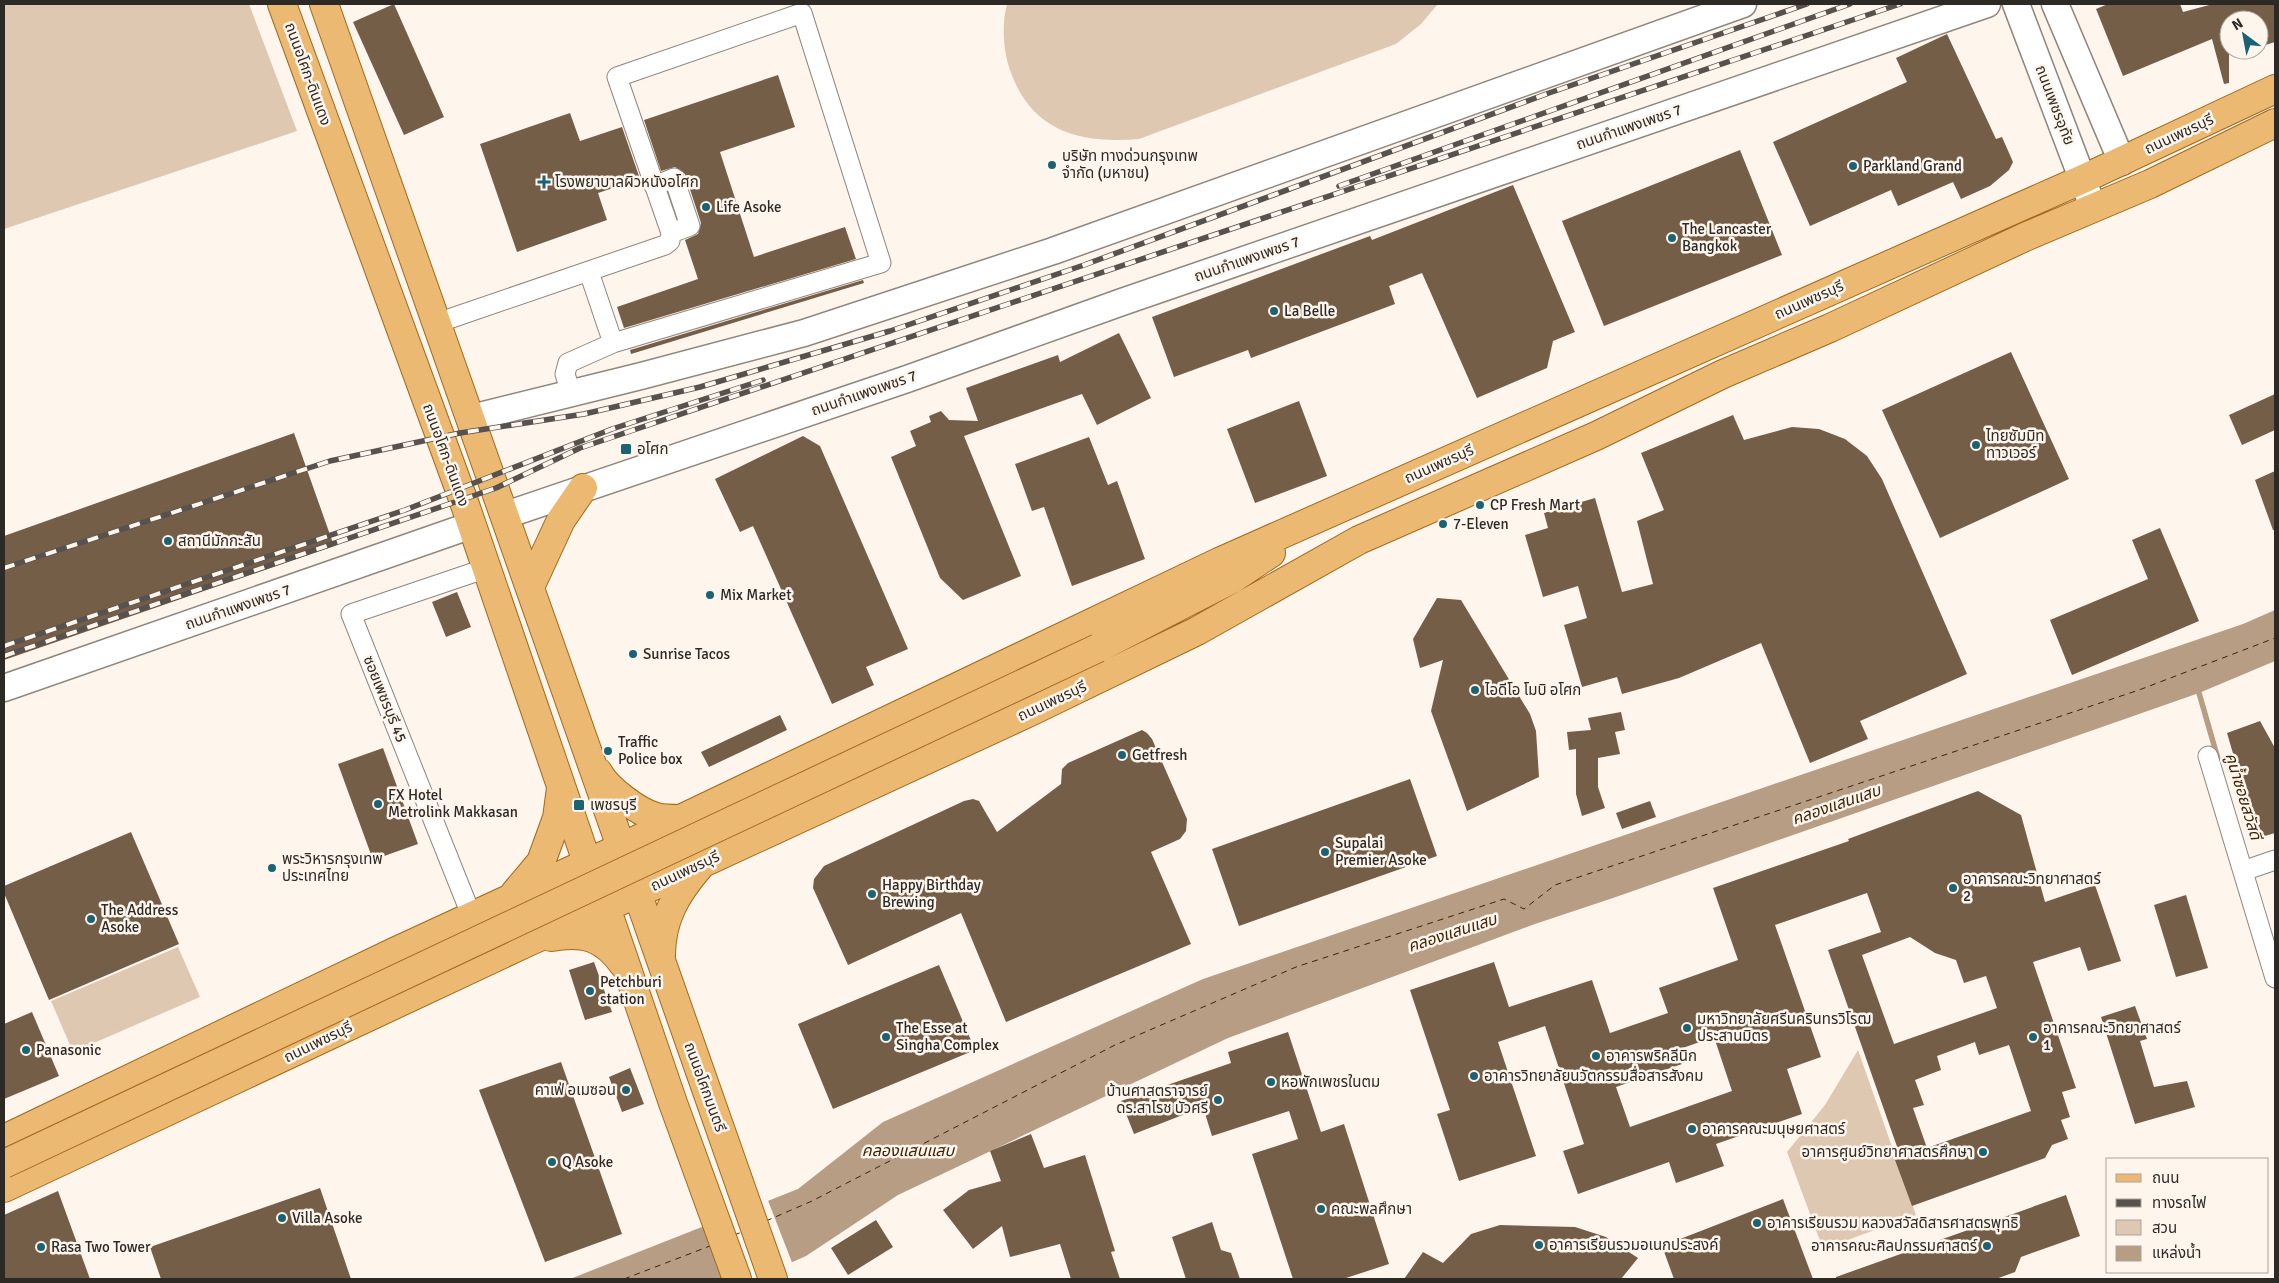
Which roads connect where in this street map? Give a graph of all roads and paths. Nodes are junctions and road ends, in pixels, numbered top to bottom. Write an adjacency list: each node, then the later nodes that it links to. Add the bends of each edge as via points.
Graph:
1 (282, 4): 22 (main road, ถนนอโศก-ดินแดง)
2 (324, 4): 15 (main road)
3 (1743, 4): 17 (street, via 1053,251 804,333)
4 (1988, 4): 19 (street, ถนนกำแพงเพชร 7)
5 (2016, 4): 9 (street, ถนนเพชรอุทัย)
6 (2055, 4): 8 (street)
7 (2275, 89): 11 (main road, ถนนเพชรบุรี)
8 (2092, 91): 9 (street, via 2091,104 2085,112 2074,117); 11 (street)
9 (2056, 109): 12 (street, ถนนเพชรอุทัย)
10 (2275, 122): 13 (main road, ถนนเพชรบุรี, via 2150,184)
11 (2122, 162): 12 (main road, ถนนเพชรบุรี)
12 (2083, 179): 13 (street, ถนนเพชรอุทัย); 20 (main road, ถนนเพชรบุรี)
13 (2093, 207): 23 (main road, ถนนเพชรบุรี, via 1724,374 1596,436)
14 (589, 272): 15 (street); 16 (street); 16 (street, via 670,241 671,233 616,77 802,13 881,263)
15 (436, 323): 18 (main road)
16 (613, 343): 17 (street, via 575,358 566,366 565,374)
17 (572, 394): 18 (street)
18 (471, 418): 21 (main road)
19 (583, 488): 21 (street, ถนนกำแพงเพชร 7); 26 (main road, via 560,520)
20 (1341, 507): 25 (main road, ถนนเพชรบุรี); 29 (main road, ถนนเพชรบุรี)
21 (506, 515): 26 (main road)
22 (472, 525): 24 (main road, ถนนอโศก-ดินแดง); 27 (street, ถนนกำแพงเพชร 7)
23 (1359, 540): 25 (main road, ถนนเพชรบุรี); 32 (main road, ถนนเพชรบุรี, via 1197,631)
24 (486, 568): 31 (main road, ถนนอโศก-ดินแดง); 42 (street, ซอยเพชรบุรี 45, via 351,614)
25 (1232, 579): 50 (main road, ถนนเพชรบุรี, bridge, via 1098,648)
26 (530, 587): 28 (main road)
27 (4, 688)
28 (584, 744): 33 (main road, via 601,776 628,803 656,817); 34 (main road)
29 (818, 753): 32 (main road, via 811,761 809,780 821,796); 33 (main road, ถนนเพชรบุรี)
30 (2208, 756): 38 (street)
31 (561, 784): 35 (main road, ถนนอโศก-ดินแดง); 40 (main road, via 557,818 541,862)
32 (840, 799): 37 (main road, ถนนเพชรบุรี)
33 (680, 819): 34 (main road, ถนนเพชรบุรี)
34 (620, 848): 35 (main road, ถนนเพชรบุรี); 39 (main road)
35 (587, 862): 40 (main road, ถนนเพชรบุรี); 41 (main road, ถนนอโศก-ดินแดง)
36 (2269, 862): 38 (street)
37 (702, 864): 39 (main road, ถนนเพชรบุรี); 45 (main road, via 679,894 664,923)
38 (2244, 871): 47 (street)
39 (638, 893): 41 (main road, ถนนเพชรบุรี); 45 (main road, ถนนอโศกมนตรี)
40 (511, 898): 42 (main road, ถนนเพชรบุรี)
41 (605, 907): 43 (main road, ถนนเพชรบุรี); 46 (main road)
42 (472, 917): 44 (main road, ถนนเพชรบุรี)
43 (528, 942): 46 (main road, via 582,934 604,944); 48 (main road, ถนนเพชรบุรี)
44 (394, 952): 48 (main road, via 406,952 417,960 422,973 420,985); 49 (main road, ถนนเพชรบุรี)
45 (660, 963): 53 (main road, ถนนอโศกมนตรี)
46 (626, 968): 52 (main road)
47 (2275, 978)
48 (409, 998): 51 (main road, ถนนเพชรบุรี)
49 (4, 1139)
50 (4, 1164)
51 (4, 1188)
52 (737, 1279)
53 (773, 1279)

